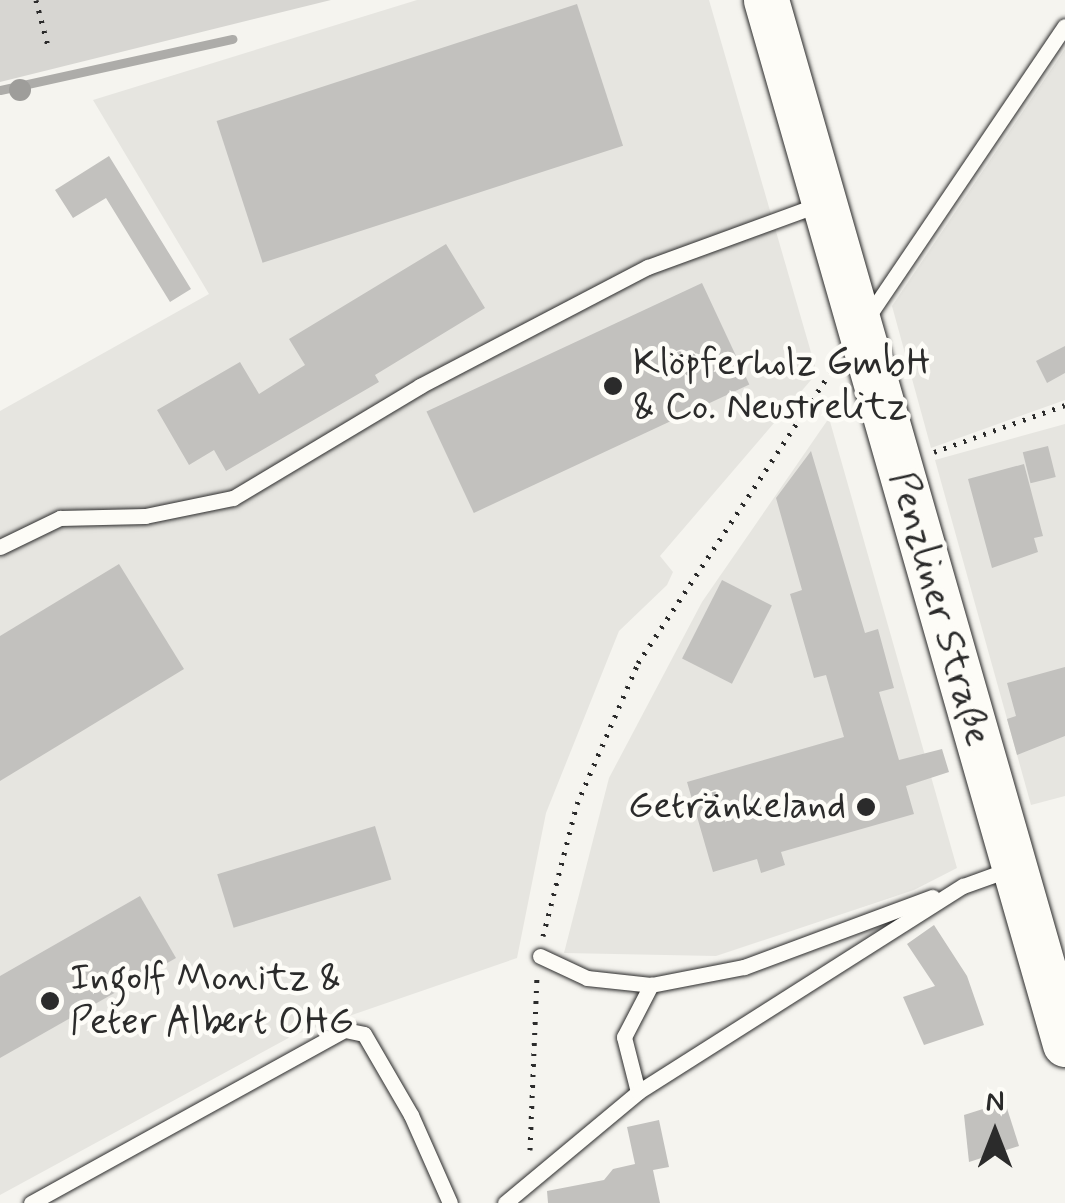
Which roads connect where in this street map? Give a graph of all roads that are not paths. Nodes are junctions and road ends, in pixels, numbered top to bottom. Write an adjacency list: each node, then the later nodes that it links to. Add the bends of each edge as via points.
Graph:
1 (766, 0): 3 (main road, Penzliner Straße)
2 (1065, 26): 4 (lane)
3 (824, 203): 4 (main road, Penzliner Straße); 5 (lane, via 648,267 420,386 233,498 145,516 60,518)
4 (860, 328): 6 (main road, Penzliner Straße)
5 (0, 548)
6 (1013, 868): 7 (lane); 10 (main road, Penzliner Straße)
7 (963, 886): 9 (lane, via 744,967); 11 (lane)
8 (540, 956): 9 (lane, via 587,978)
9 (651, 985): 11 (lane, via 624,1038)
10 (1065, 1044)
11 (638, 1092): 14 (lane)
12 (32, 1203): 13 (lane, via 345,1030 364,1034)
13 (450, 1203)
14 (505, 1203)

